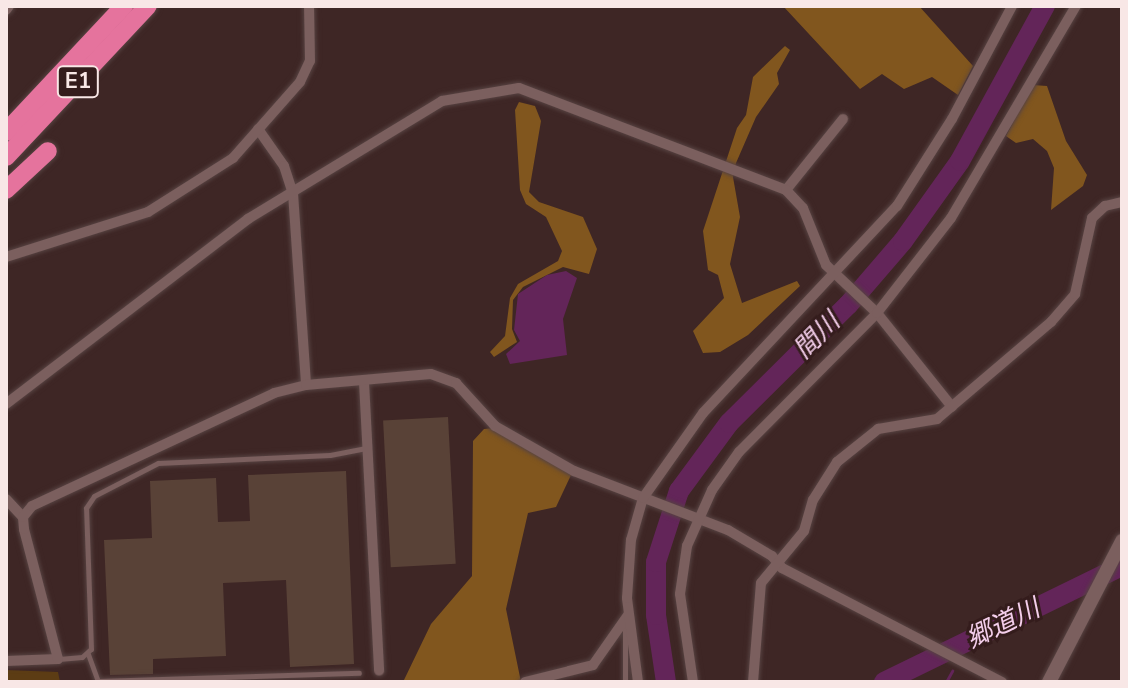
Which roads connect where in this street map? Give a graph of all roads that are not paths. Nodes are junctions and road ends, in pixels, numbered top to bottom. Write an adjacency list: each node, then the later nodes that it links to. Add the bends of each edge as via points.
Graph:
1 (124, 6): 8 (highway, E1)
2 (148, 6): 10 (highway, E1)
3 (309, 6): 7 (street, via 310,61 300,82)
4 (1012, 6): 16 (street, via 913,181)
5 (1076, 6): 17 (street, via 951,218)
6 (843, 119): 12 (street)
7 (258, 129): 13 (street, via 276,153); 15 (street, via 209,177 148,212)
8 (6, 132)
9 (48, 151): 11 (highway)
10 (6, 157)
11 (6, 190)
12 (786, 190): 13 (street, via 519,88 442,101); 16 (street, via 803,208 819,253)
13 (293, 193): 19 (street); 20 (street, via 159,283)
14 (1122, 202): 21 (street, via 1105,206 1092,218 1069,304)
15 (6, 257)
16 (838, 277): 17 (street); 24 (street, via 703,413)
17 (875, 311): 21 (street); 26 (street, via 739,452)
18 (364, 382): 19 (street); 22 (street); 24 (street, via 445,377 495,426 574,471)
19 (306, 385): 25 (street, via 182,432 32,506)
20 (6, 404)
21 (952, 407): 28 (street, via 930,424 878,429 848,451 819,487 804,531)
22 (367, 448): 30 (lane, via 330,455 158,463 94,496 86,508 92,643); 33 (street)
23 (6, 499): 25 (street)
24 (645, 499): 26 (street); 29 (street, via 631,540)
25 (23, 517): 31 (street)
26 (696, 518): 28 (street, via 728,530); 38 (street, via 680,594)
27 (1122, 541): 41 (main road)
28 (777, 562): 39 (street, via 759,595); 40 (street)
29 (625, 617): 35 (street, via 593,665); 36 (lane); 37 (street)
30 (88, 654): 31 (lane); 34 (lane, via 98,681)
31 (58, 659): 32 (street)
32 (6, 661)
33 (379, 671)
34 (359, 673)
35 (525, 682)
36 (625, 682)
37 (638, 682)
38 (693, 682)
39 (753, 682)
40 (1002, 682)
41 (1049, 682)

